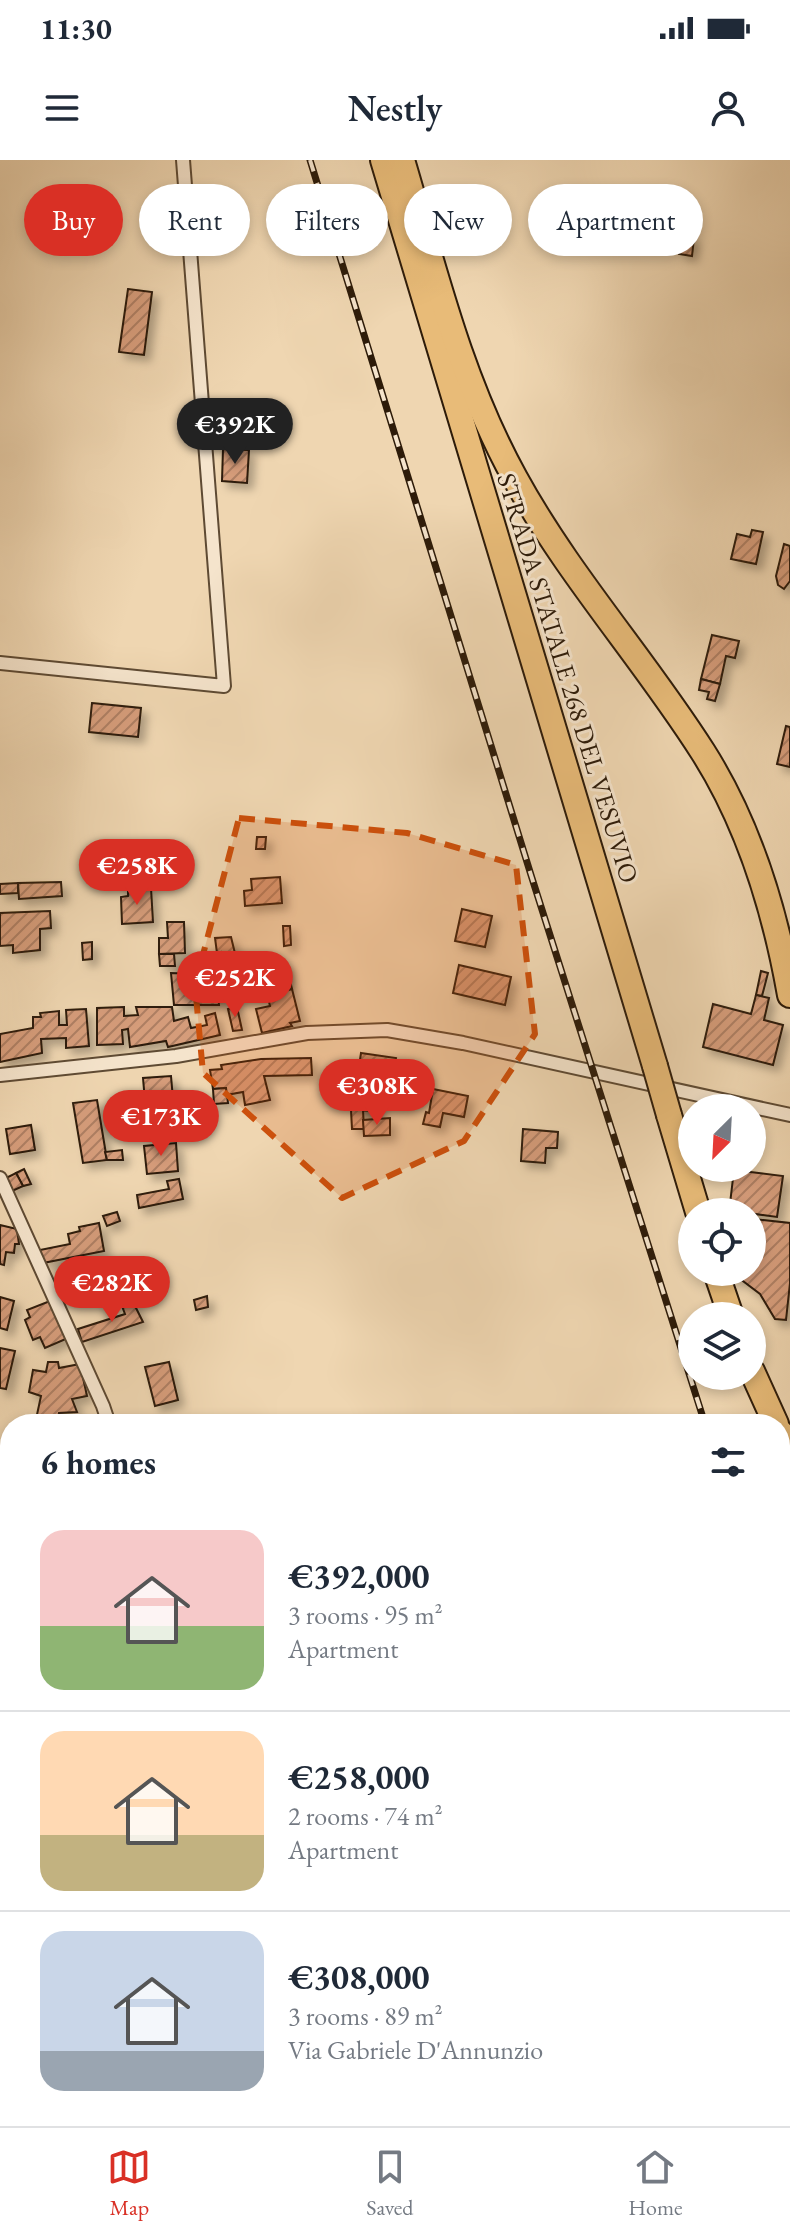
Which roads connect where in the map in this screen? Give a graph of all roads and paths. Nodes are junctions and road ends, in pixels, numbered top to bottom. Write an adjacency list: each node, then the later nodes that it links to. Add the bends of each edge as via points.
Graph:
1 (183, 160): 4 (street, via 224,686)
2 (383, 160): 9 (highway, STRADA STATALE 268 DEL VESUVIO, bridge)
3 (402, 160): 5 (highway, STRADA STATALE 268 DEL VESUVIO, via 463,361 494,439 541,522 705,754 765,886)
4 (0, 663)
5 (790, 995)
6 (0, 1075): 7 (street, via 176,1056 307,1033 387,1030)
7 (790, 1115)
8 (0, 1178): 11 (street)
9 (694, 1198)
10 (761, 1390): 12 (highway)
11 (105, 1414)
12 (771, 1414)

